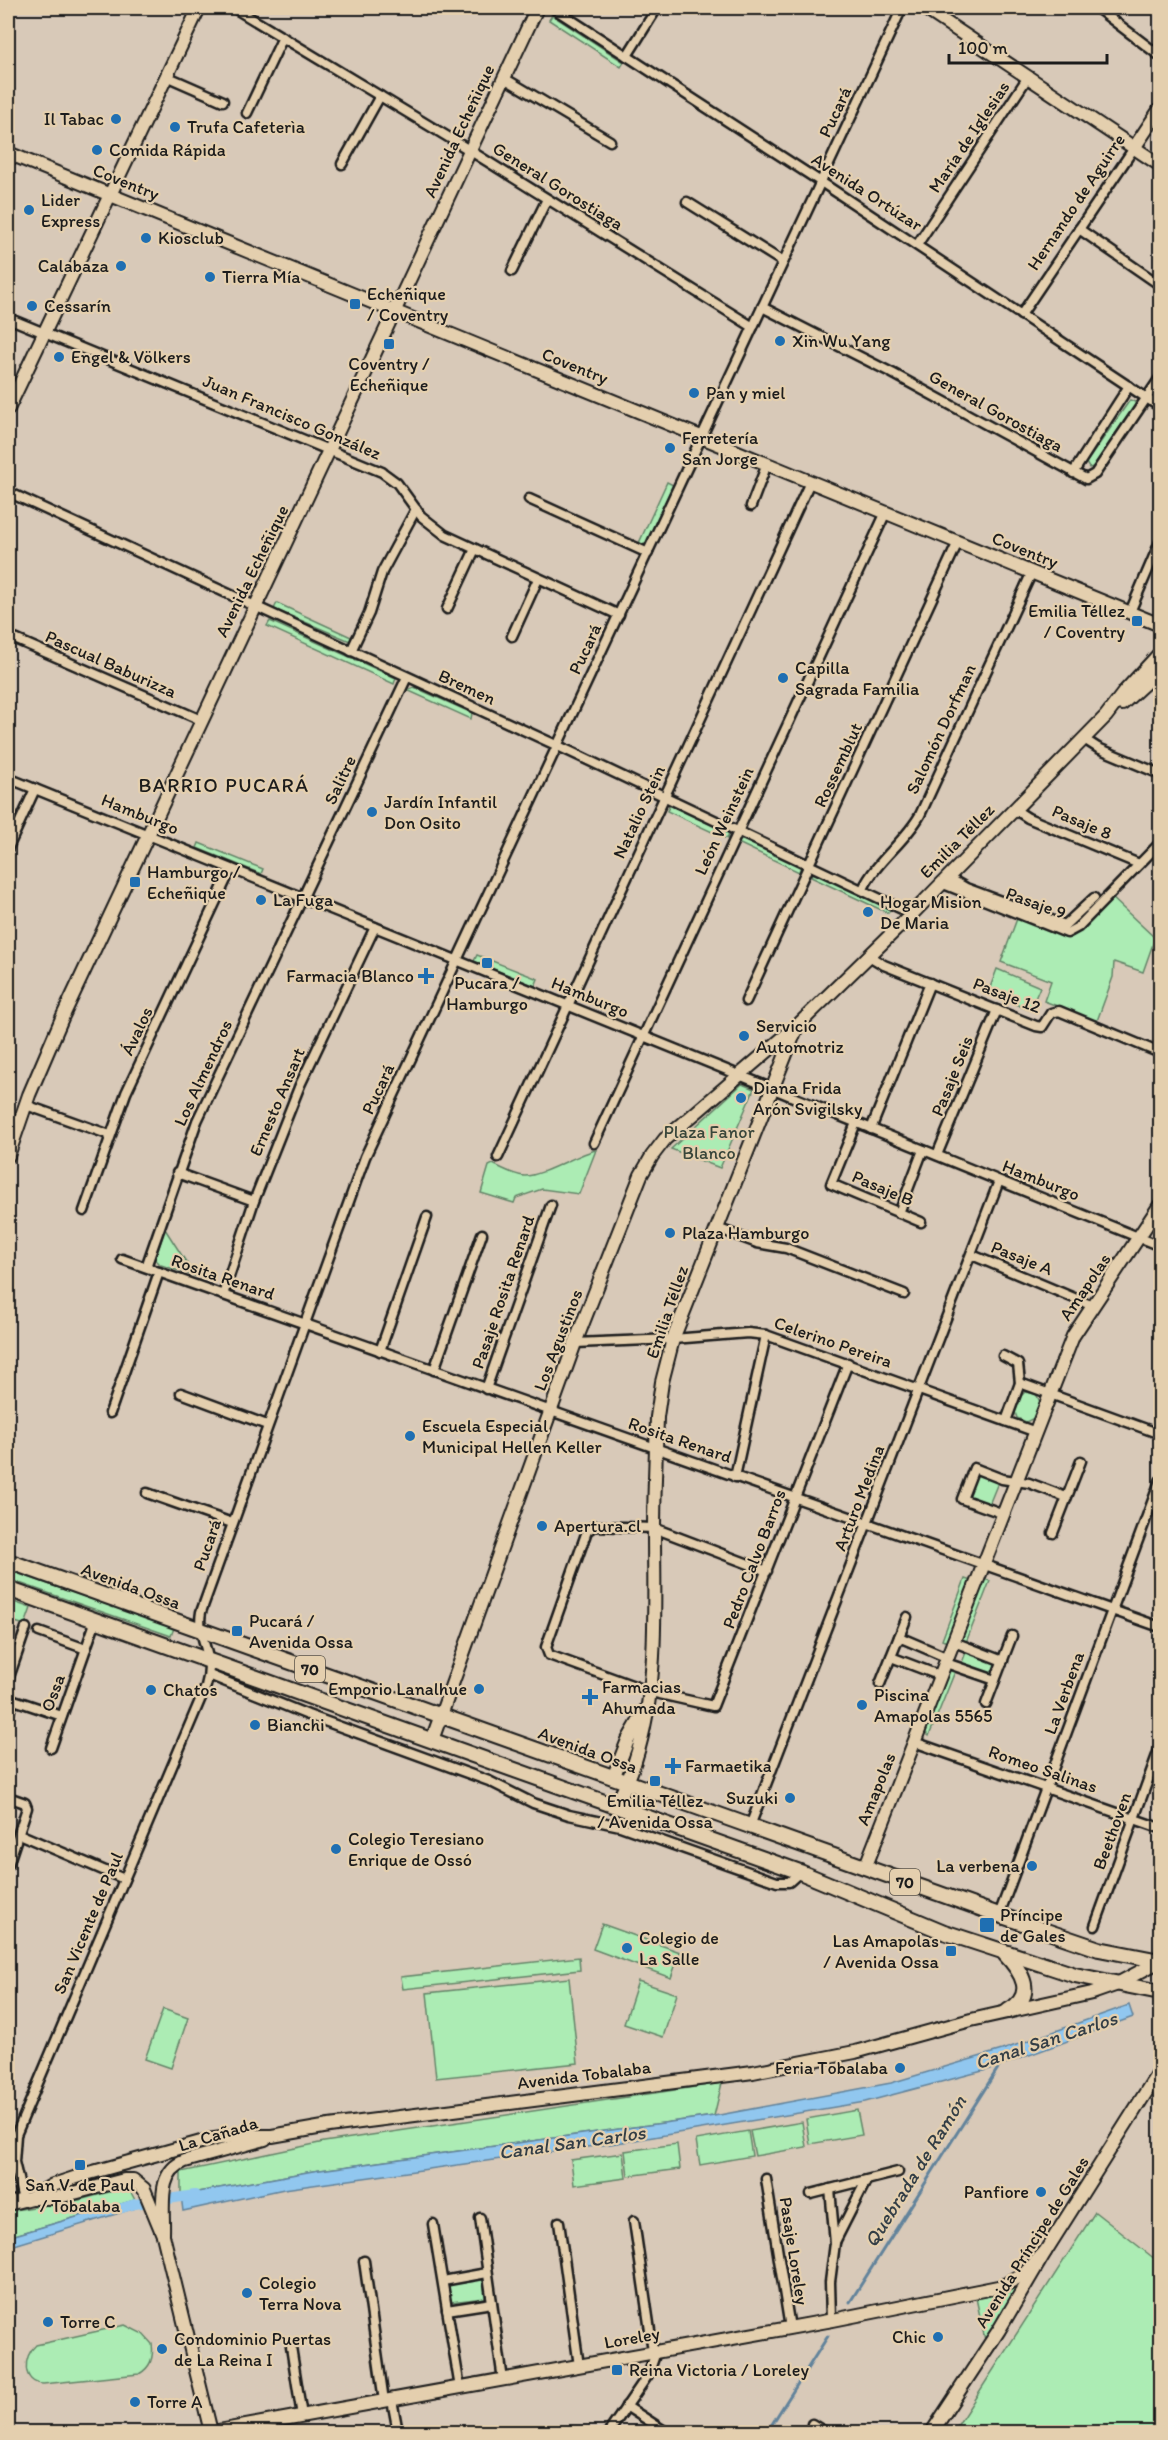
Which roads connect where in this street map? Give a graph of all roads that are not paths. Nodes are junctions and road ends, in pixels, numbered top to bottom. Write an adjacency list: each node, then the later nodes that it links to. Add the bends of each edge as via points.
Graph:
1 (199, 8): 12 (street)
2 (234, 8): 9 (street, General Gorostiaga)
3 (537, 8): 14 (street, Avenida Echeñique)
4 (553, 8): 10 (street, Avenida Ortúzar)
5 (657, 8): 10 (street)
6 (902, 8): 25 (street, Pucará)
7 (924, 8): 13 (street)
8 (1097, 8): 11 (street)
9 (283, 37): 15 (street, General Gorostiaga); 18 (street)
10 (627, 56): 25 (street, Avenida Ortúzar)
11 (1161, 56)
12 (166, 76): 16 (street); 26 (street)
13 (1028, 77): 20 (street); 30 (street, María de Iglesias)
14 (504, 78): 19 (street); 21 (street, Avenida Echeñique)
15 (380, 96): 21 (street, General Gorostiaga); 23 (street)
16 (223, 101)
17 (1161, 109): 20 (street, Hernando de Aguirre)
18 (247, 113)
19 (610, 141)
20 (1134, 148): 24 (street); 29 (street, Hernando de Aguirre)
21 (470, 151): 27 (street, General Gorostiaga); 35 (street, Avenida Echeñique)
22 (8, 153): 26 (street, Coventry)
23 (342, 164)
24 (1161, 165)
25 (821, 182): 30 (street, Avenida Ortúzar); 31 (street, Pucará)
26 (110, 195): 35 (street, Coventry); 39 (street)
27 (547, 199): 32 (street); 38 (street, General Gorostiaga)
28 (687, 202): 31 (street)
29 (1079, 229): 33 (street); 36 (street, Hernando de Aguirre)
30 (917, 245): 36 (street, Avenida Ortúzar)
31 (783, 262): 34 (street, Pucará)
32 (512, 271)
33 (1161, 285)
34 (762, 307): 38 (street, Pucará); 48 (street, General Gorostiaga)
35 (394, 312): 45 (street, Coventry); 46 (street, Avenida Echeñique)
36 (1021, 315): 41 (street, Avenida Ortúzar)
37 (8, 318): 39 (street, Juan Francisco González)
38 (753, 327): 45 (street, Pucará)
39 (44, 333): 44 (street); 46 (street, Juan Francisco González)
40 (1161, 378): 42 (street)
41 (1129, 386): 42 (street, Avenida Ortúzar); 48 (street)
42 (1147, 398): 43 (street, Avenida Ortúzar); 48 (street, General Gorostiaga, via 1095,474 1086,479)
43 (1161, 407)
44 (8, 409)
45 (702, 438): 47 (street, Coventry); 58 (street, Pucará)
46 (331, 450): 53 (street, Juan Francisco González, via 398,483); 61 (street, Avenida Echeñique)
47 (767, 464): 49 (street, Coventry); 52 (street)
48 (1073, 473)
49 (810, 482): 54 (street, Coventry); 79 (street, Natalio Stein)
50 (8, 492): 61 (street, Bremen)
51 (529, 499): 58 (street)
52 (751, 506)
53 (416, 509): 57 (street, Juan Francisco González, via 445,535); 68 (street, via 382,572)
54 (886, 513): 55 (street, Coventry); 81 (street, León Weinstein)
55 (958, 542): 59 (street, Coventry); 85 (street, Rossemblut)
56 (1161, 542): 63 (street)
57 (475, 549): 60 (street, Juan Francisco González); 62 (street)
58 (648, 553): 64 (street, Pucará)
59 (1032, 572): 63 (street, Coventry); 89 (street, Salomón Dorfman, via 920,815)
60 (538, 579): 64 (street, Juan Francisco González); 67 (street)
61 (255, 607): 68 (street, Bremen); 73 (street, Avenida Echeñique)
62 (447, 609)
63 (1130, 612): 65 (street, Coventry)
64 (619, 615): 75 (street, Pucará)
65 (1161, 625)
66 (8, 636): 73 (street, Pascual Baburizza)
67 (513, 636)
68 (351, 651): 71 (street, Bremen)
69 (1161, 653): 72 (street, Emilia Téllez)
70 (1161, 669): 72 (street, Emilia Téllez)
71 (407, 677): 75 (street, Bremen); 91 (street, Salitre)
72 (1106, 716): 74 (street, Emilia Téllez)
73 (201, 720): 82 (street, Avenida Echeñique)
74 (1084, 739): 76 (street); 80 (street, Emilia Téllez)
75 (558, 746): 79 (street, Bremen); 95 (street, Pucará)
76 (1161, 774)
77 (8, 778): 78 (street, Hamburgo)
78 (35, 789): 82 (street, Hamburgo); 84 (street)
79 (664, 796): 81 (street, Bremen); 98 (street, Natalio Stein)
80 (1014, 809): 86 (street, Pasaje 8); 88 (street, Emilia Téllez)
81 (738, 830): 85 (street, Bremen); 101 (street, León Weinstein)
82 (147, 835): 87 (street, Hamburgo); 105 (street, Avenida Echeñique)
83 (1161, 843): 86 (street, Pasaje 9)
84 (8, 848)
85 (809, 864): 89 (street, Bremen); 97 (street, Rossemblut)
86 (1139, 864): 88 (street, Pasaje 9, via 1078,927 1067,933)
87 (231, 868): 91 (street, Hamburgo); 108 (street, Ávalos)
88 (944, 880): 90 (street, via 1065,925); 92 (street, Emilia Téllez)
89 (863, 889): 92 (street, Bremen)
90 (1094, 897)
91 (304, 898): 93 (street, Hamburgo); 114 (street, Los Almendros, via 197,1121)
92 (912, 914): 94 (street, Emilia Téllez)
93 (375, 927): 95 (street, Hamburgo); 116 (street, Ernesto Ansart, via 300,1085)
94 (868, 956): 96 (street, Pasaje 12); 100 (street, Emilia Téllez)
95 (457, 961): 98 (street, Hamburgo); 134 (street, Pucará, via 364,1157)
96 (930, 983): 99 (street, Pasaje 12); 107 (street)
97 (746, 1001)
98 (567, 1006): 101 (street, Hamburgo); 113 (street, Natalio Stein)
99 (997, 1010): 102 (street, Pasaje 12, via 1042,1027 1051,1013 1059,1011); 112 (street, Pasaje Seis)
100 (798, 1025): 103 (street, Los Agustinos); 104 (street, Emilia Téllez)
101 (642, 1036): 103 (street, Hamburgo); 109 (street, León Weinstein)
102 (1161, 1053)
103 (739, 1075): 104 (street, Hamburgo); 137 (street, Los Agustinos, via 665,1139 652,1156)
104 (773, 1089): 106 (street, Hamburgo); 123 (street, Emilia Téllez)
105 (26, 1105): 108 (street); 111 (street, Avenida Echeñique)
106 (856, 1123): 107 (street, Hamburgo); 120 (street, Pasaje B, via 831,1184)
107 (871, 1129): 110 (street, Hamburgo)
108 (110, 1135): 119 (street, Ávalos)
109 (594, 1143)
110 (923, 1150): 112 (street, Hamburgo); 120 (street)
111 (8, 1154)
112 (937, 1155): 115 (street, Hamburgo)
113 (498, 1157)
114 (177, 1173): 116 (street); 129 (street, Los Almendros)
115 (999, 1181): 125 (street, Hamburgo); 127 (street, Arturo Medina)
116 (254, 1200): 132 (street, Ernesto Ansart)
117 (551, 1205): 143 (street, Pasaje Rosita Renard)
118 (1161, 1205): 125 (street, Amapolas)
119 (84, 1211)
120 (899, 1213): 122 (street, Pasaje B)
121 (427, 1217): 138 (street)
122 (921, 1222)
123 (717, 1228): 131 (street, via 757,1243 786,1248); 136 (street, Emilia Téllez)
124 (482, 1234): 141 (street)
125 (1139, 1238): 126 (street, Hamburgo); 133 (street, Amapolas)
126 (1161, 1246)
127 (972, 1255): 133 (street, Pasaje A); 144 (street, Arturo Medina)
128 (122, 1259): 129 (street, Rosita Renard)
129 (146, 1268): 130 (street, Rosita Renard)
130 (159, 1272): 132 (street, Rosita Renard); 148 (street)
131 (904, 1294)
132 (223, 1295): 134 (street, Rosita Renard)
133 (1093, 1306): 146 (street, Amapolas, via 1073,1336)
134 (304, 1323): 138 (street, Rosita Renard); 150 (street, Pucará)
135 (766, 1335): 136 (street, Celerino Pereira); 140 (street, Celerino Pereira); 155 (street)
136 (673, 1340): 137 (street, Celerino Pereira); 153 (street, Emilia Téllez, via 662,1382)
137 (575, 1343): 147 (street, Los Agustinos)
138 (380, 1351): 141 (street, Rosita Renard)
139 (1003, 1356): 142 (street, via 1018,1364)
140 (848, 1363): 144 (street, Celerino Pereira); 160 (street, Pedro Calvo Barros)
141 (434, 1370): 143 (street, Rosita Renard)
142 (1020, 1383): 146 (street); 149 (street)
143 (486, 1389): 147 (street, Rosita Renard)
144 (919, 1390): 149 (street, Celerino Pereira); 163 (street, Arturo Medina)
145 (182, 1394): 150 (street)
146 (1050, 1394): 151 (street, Amapolas); 152 (street)
147 (550, 1411): 153 (street, Rosita Renard); 196 (street, Los Agustinos)
148 (110, 1413)
149 (1006, 1421): 151 (street, Celerino Pereira)
150 (267, 1425): 162 (street, Pucará)
151 (1036, 1432): 157 (street, Amapolas)
152 (1161, 1434)
153 (656, 1448): 155 (street, Rosita Renard); 164 (street, Emilia Téllez)
154 (1081, 1461): 159 (street)
155 (735, 1477): 160 (street, Rosita Renard)
156 (1161, 1481): 170 (street, La Verbena)
157 (1017, 1482): 159 (street); 161 (street, Amapolas); 161 (street, via 974,1468 962,1499)
158 (147, 1493): 162 (street)
159 (1066, 1497): 165 (street)
160 (795, 1499): 163 (street, Rosita Renard); 168 (street, Pedro Calvo Barros)
161 (1004, 1514): 167 (street, Amapolas)
162 (232, 1523): 175 (street, Pucará, via 201,1612)
163 (867, 1524): 167 (street, Rosita Renard); 208 (street, Arturo Medina)
164 (654, 1528): 168 (street); 190 (street, Emilia Téllez); 190 (street, via 591,1527 587,1531 546,1647 549,1655)
165 (1053, 1533)
166 (8, 1561): 175 (main road, Avenida Ossa / 70)
167 (984, 1566): 170 (street, Rosita Renard); 179 (street, Amapolas)
168 (767, 1571): 190 (street, Pedro Calvo Barros, via 713,1706)
169 (8, 1589): 172 (main road, 70)
170 (1112, 1610): 173 (street, Rosita Renard); 204 (street, La Verbena)
171 (907, 1617): 178 (street)
172 (96, 1620): 180 (street, Ossa); 182 (main road, 70)
173 (1161, 1627)
174 (26, 1628): 187 (street)
175 (202, 1631): 182 (street, Pucará); 196 (main road, Avenida Ossa / 70)
176 (39, 1632): 180 (street)
177 (1012, 1636): 184 (street)
178 (899, 1637): 181 (street); 183 (street)
179 (954, 1642): 183 (street, Amapolas); 184 (street)
180 (86, 1649): 195 (street, Ossa)
181 (891, 1657): 186 (street); 189 (street)
182 (210, 1660): 185 (street, San Vicente de Paul); 197 (main road, 70)
183 (947, 1660): 186 (street, Amapolas); 188 (street)
184 (1003, 1661): 188 (street)
185 (209, 1675): 201 (street); 215 (street, San Vicente de Paul)
186 (941, 1676): 198 (street, Amapolas)
187 (8, 1680)
188 (995, 1680): 192 (street)
189 (880, 1684)
190 (651, 1692): 193 (street, Emilia Téllez)
191 (10, 1699): 194 (street); 195 (street)
192 (986, 1704)
193 (648, 1706): 202 (street, Emilia Téllez, via 628,1740); 203 (street, Emilia Téllez)
194 (8, 1716)
195 (62, 1716): 199 (street, Ossa)
196 (441, 1716): 197 (street, Los Agustinos); 202 (main road, Avenida Ossa / 70)
197 (432, 1740): 201 (street, Los Agustinos); 206 (main road, 70)
198 (914, 1742): 204 (street, Romeo Salinas); 213 (street, Amapolas)
199 (51, 1748)
200 (1161, 1748): 207 (street, Beethoven)
201 (425, 1758): 214 (street, via 489,1781 532,1803 620,1826 770,1880 789,1882)
202 (613, 1778): 203 (main road, Avenida Ossa / 70)
203 (627, 1783): 206 (street, Emilia Téllez); 208 (main road, Avenida Ossa / 70)
204 (1046, 1788): 207 (street, Romeo Salinas); 216 (street, La Verbena)
205 (8, 1797): 210 (street, via 25,1803 27,1808)
206 (613, 1806): 214 (main road, 70)
207 (1134, 1819): 209 (street, Romeo Salinas); 217 (street, Beethoven)
208 (750, 1826): 211 (main road, Avenida Ossa / 70)
209 (1161, 1828)
210 (19, 1834): 212 (street); 215 (street)
211 (810, 1848): 213 (main road, Avenida Ossa / 70); 214 (main road)
212 (8, 1865)
213 (865, 1868): 216 (main road, Avenida Ossa / 70)
214 (800, 1872): 218 (main road, 70, via 911,1920)
215 (124, 1879): 225 (street, San Vicente de Paul)
216 (999, 1915): 219 (main road, Avenida Ossa / 70, via 1093,1947)
217 (1095, 1926)
218 (1005, 1954): 220 (main road, 70); 222 (main road, via 1018,1970 1025,1991)
219 (1160, 1961): 220 (street, Avenida Tobalaba)
220 (1115, 1985): 221 (main road, 70); 222 (street, Avenida Tobalaba)
221 (1161, 1992)
222 (1008, 2012): 224 (street, Avenida Tobalaba, via 783,2067)
223 (1161, 2070): 239 (street, Avenida Príncipe de Gales)
224 (272, 2136): 231 (street, Avenida Tobalaba, via 235,2136 192,2144 64,2182); 237 (street, La Cañada, via 179,2163 166,2176)
225 (11, 2142): 231 (street, San Vicente de Paul)
226 (898, 2172): 228 (street)
227 (766, 2180): 246 (street, Pasaje Loreley)
228 (866, 2181): 229 (street); 238 (street)
229 (830, 2189): 230 (street); 238 (street)
230 (811, 2194)
231 (27, 2199): 232 (street, Avenida Tobalaba); 237 (street, La Cañada, via 55,2198 128,2179 141,2185)
232 (8, 2204)
233 (480, 2218): 241 (street)
234 (634, 2221): 248 (street)
235 (559, 2222): 249 (street)
236 (433, 2224): 242 (street)
237 (163, 2235): 256 (street, La Cañada)
238 (835, 2243): 245 (street, via 830,2282)
239 (1045, 2252): 245 (street, Loreley, via 1024,2274 1003,2286); 261 (street, Avenida Príncipe de Gales)
240 (364, 2261): 252 (street)
241 (488, 2273): 242 (street); 243 (street)
242 (442, 2281): 244 (street)
243 (492, 2303): 244 (street); 250 (street)
244 (447, 2310): 251 (street)
245 (832, 2320): 246 (street, Loreley)
246 (790, 2328): 248 (street, Loreley)
247 (291, 2347): 254 (street)
248 (654, 2352): 249 (street, Loreley); 253 (street, via 651,2369)
249 (579, 2366): 250 (street, Loreley)
250 (503, 2380): 251 (street, Loreley)
251 (460, 2388): 252 (street, Loreley)
252 (388, 2401): 254 (street, Loreley); 257 (street)
253 (627, 2406): 258 (street); 259 (street)
254 (302, 2416): 256 (street, Loreley)
255 (812, 2424): 260 (street)
256 (212, 2433)
257 (398, 2433)
258 (609, 2433)
259 (666, 2433)
260 (825, 2433)
261 (932, 2433)

